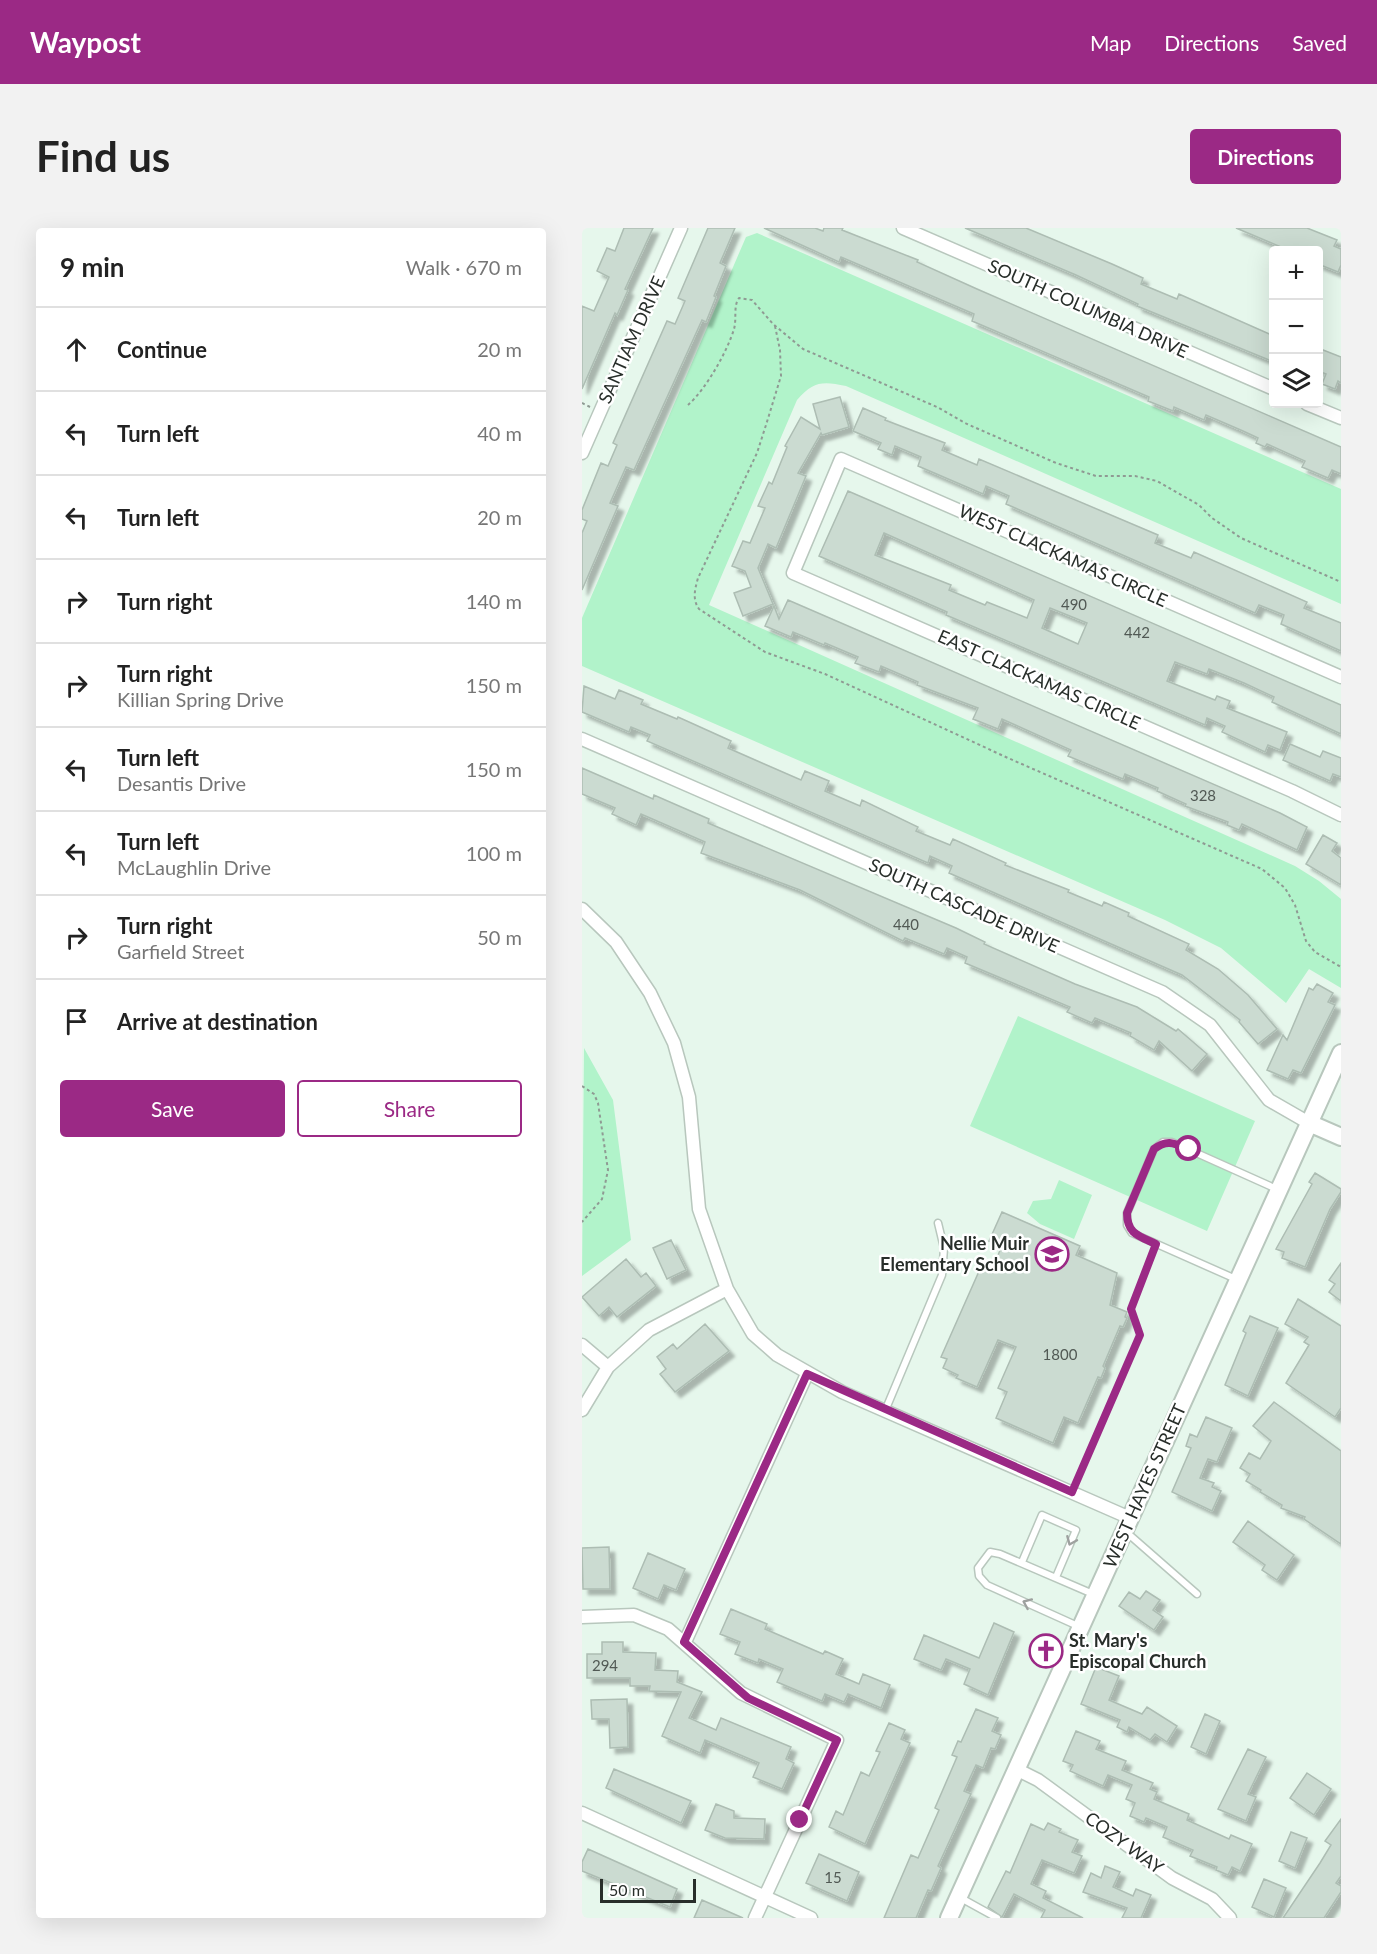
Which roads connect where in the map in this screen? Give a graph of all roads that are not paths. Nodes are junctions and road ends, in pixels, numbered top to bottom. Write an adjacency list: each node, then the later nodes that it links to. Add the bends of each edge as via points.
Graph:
1 (681, 228): 6 (street, SANTIAM DRIVE)
2 (903, 228): 3 (street, SOUTH COLUMBIA DRIVE)
3 (1269, 387)
4 (1317, 408): 5 (street)
5 (1341, 418)
6 (582, 453)
7 (817, 516): 8 (street, WEST CLACKAMAS CIRCLE, via 841,459); 10 (street, EAST CLACKAMAS CIRCLE, via 793,573)
8 (1341, 677)
9 (582, 739): 13 (street, SOUTH CASCADE DRIVE, via 1162,992 1210,1024 1269,1100)
10 (1341, 815)
11 (582, 909): 18 (street, via 616,942 650,993 674,1043 689,1097 699,1209)
12 (1341, 1053): 13 (street, WEST HAYES STREET)
13 (1310, 1123): 14 (street); 15 (street, WEST HAYES STREET)
14 (1341, 1137)
15 (1279, 1190): 17 (street, WEST HAYES STREET); 17 (lane, via 1172,1142 1163,1142 1154,1149 1127,1213 1132,1233)
16 (938, 1223): 23 (lane, via 944,1248 942,1275)
17 (1238, 1280): 24 (street, WEST HAYES STREET)
18 (728, 1289): 20 (street, via 649,1329); 21 (street, via 753,1334 777,1356)
19 (582, 1345): 20 (street)
20 (608, 1367): 22 (street)
21 (807, 1374): 23 (street); 31 (street)
22 (582, 1410)
23 (885, 1411): 24 (street, via 1072,1492)
24 (1127, 1524): 27 (lane); 28 (street, WEST HAYES STREET)
25 (1022, 1562): 26 (lane); 26 (lane, one-way to 26, via 1042,1515 1076,1530); 30 (lane, one-way to 25, via 987,1585 979,1576 978,1568 990,1552)
26 (1056, 1576): 28 (lane)
27 (1197, 1594)
28 (1095, 1595): 30 (street, WEST HAYES STREET)
29 (582, 1617): 31 (street, via 634,1615 668,1629)
30 (1080, 1627): 32 (street, WEST HAYES STREET)
31 (684, 1642): 34 (street, via 748,1698 837,1740)
32 (1016, 1769): 35 (street, WEST HAYES STREET); 40 (street, COZY WAY, via 1038,1780 1172,1878 1212,1899)
33 (582, 1813): 34 (street)
34 (765, 1897): 36 (street); 37 (street)
35 (958, 1897): 38 (street, WEST HAYES STREET); 39 (lane)
36 (755, 1918)
37 (811, 1918)
38 (949, 1918)
39 (997, 1918)
40 (1229, 1918)

